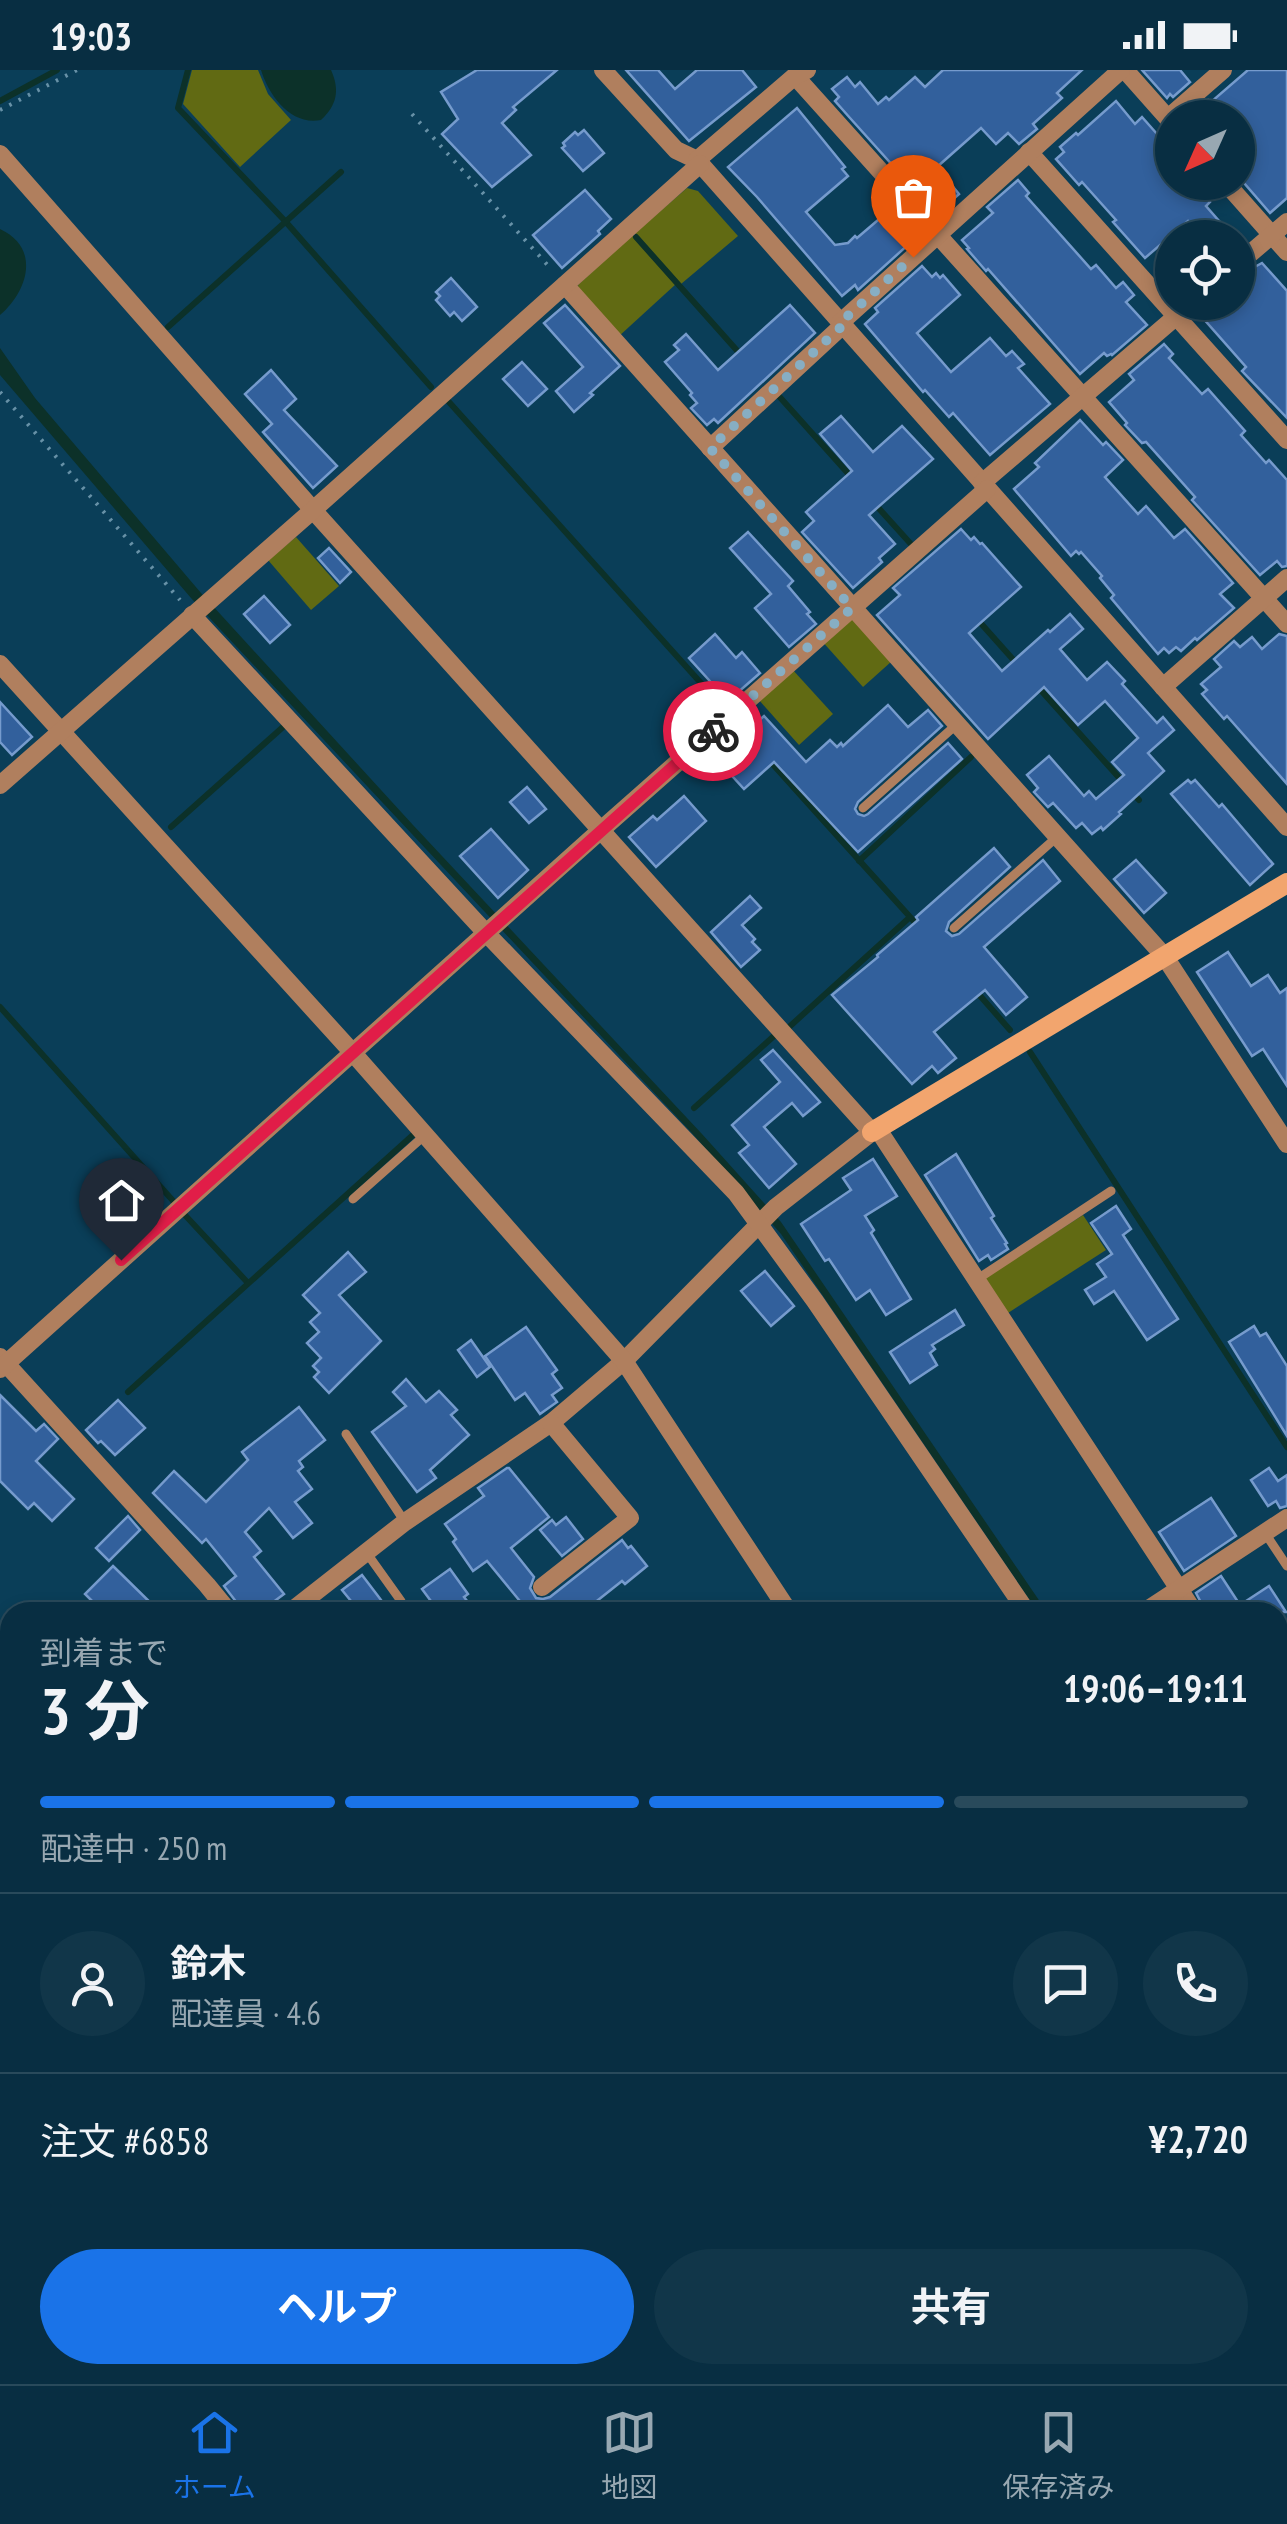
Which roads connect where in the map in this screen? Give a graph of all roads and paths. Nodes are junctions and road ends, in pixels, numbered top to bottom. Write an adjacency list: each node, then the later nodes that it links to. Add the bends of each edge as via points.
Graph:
1 (77, 70): 8 (path)
2 (604, 70): 12 (street, via 676,150)
3 (1123, 70): 7 (street); 10 (street)
4 (1222, 70): 6 (street)
5 (793, 74): 12 (street); 15 (street)
6 (1191, 100)
7 (1155, 105)
8 (0, 110)
9 (412, 114): 19 (path)
10 (1029, 152): 15 (street); 20 (street)
11 (0, 154): 29 (street)
12 (699, 162): 19 (street); 23 (street)
13 (1241, 200): 16 (street)
14 (1287, 222): 16 (street)
15 (938, 235): 23 (street); 25 (street)
16 (1272, 235): 17 (street); 18 (street)
17 (1255, 250)
18 (1287, 252)
19 (565, 285): 27 (street); 29 (street)
20 (1155, 293)
21 (1171, 320): 25 (street)
22 (1180, 320): 26 (street)
23 (841, 325): 27 (street); 28 (street)
24 (0, 392): 32 (path)
25 (1083, 396): 28 (street); 31 (street)
26 (1287, 440)
27 (710, 448): 33 (street)
28 (984, 486): 33 (street); 36 (street)
29 (313, 510): 32 (street); 42 (street)
30 (1287, 578): 31 (street)
31 (1264, 598): 34 (street); 36 (street)
32 (201, 608): 38 (street); 45 (street)
33 (852, 608): 37 (street); 42 (street)
34 (1287, 624)
35 (0, 664): 38 (street)
36 (1163, 688): 41 (street)
37 (956, 725): 40 (lane); 43 (street)
38 (60, 731): 39 (street); 48 (street)
39 (0, 785)
40 (863, 808)
41 (1287, 827)
42 (602, 830): 45 (street); 49 (street)
43 (1056, 837): 46 (lane); 47 (street)
44 (1287, 883): 47 (street)
45 (494, 928): 48 (street); 54 (street)
46 (954, 928)
47 (1165, 957): 49 (street); 51 (street)
48 (353, 1053): 50 (street); 57 (street)
49 (874, 1130): 54 (street); 55 (street)
50 (424, 1136): 53 (lane); 56 (street)
51 (1287, 1144)
52 (1111, 1191): 55 (lane)
53 (354, 1199)
54 (765, 1218): 56 (street); 71 (street)
55 (976, 1280): 66 (street)
56 (624, 1361): 58 (street); 70 (street)
57 (2, 1363): 68 (street)
58 (551, 1423): 61 (street); 65 (street, via 630,1518)
59 (346, 1434): 61 (lane)
60 (1287, 1518): 62 (street)
61 (404, 1522): 63 (street)
62 (1265, 1532): 64 (lane); 66 (street)
63 (366, 1552): 67 (lane); 69 (street)
64 (1287, 1566)
65 (542, 1588)
66 (1179, 1590): 72 (street); 73 (street)
67 (401, 1601)
68 (221, 1602)
69 (303, 1602)
70 (782, 1602)
71 (1020, 1602)
72 (1160, 1602)
73 (1187, 1602)

